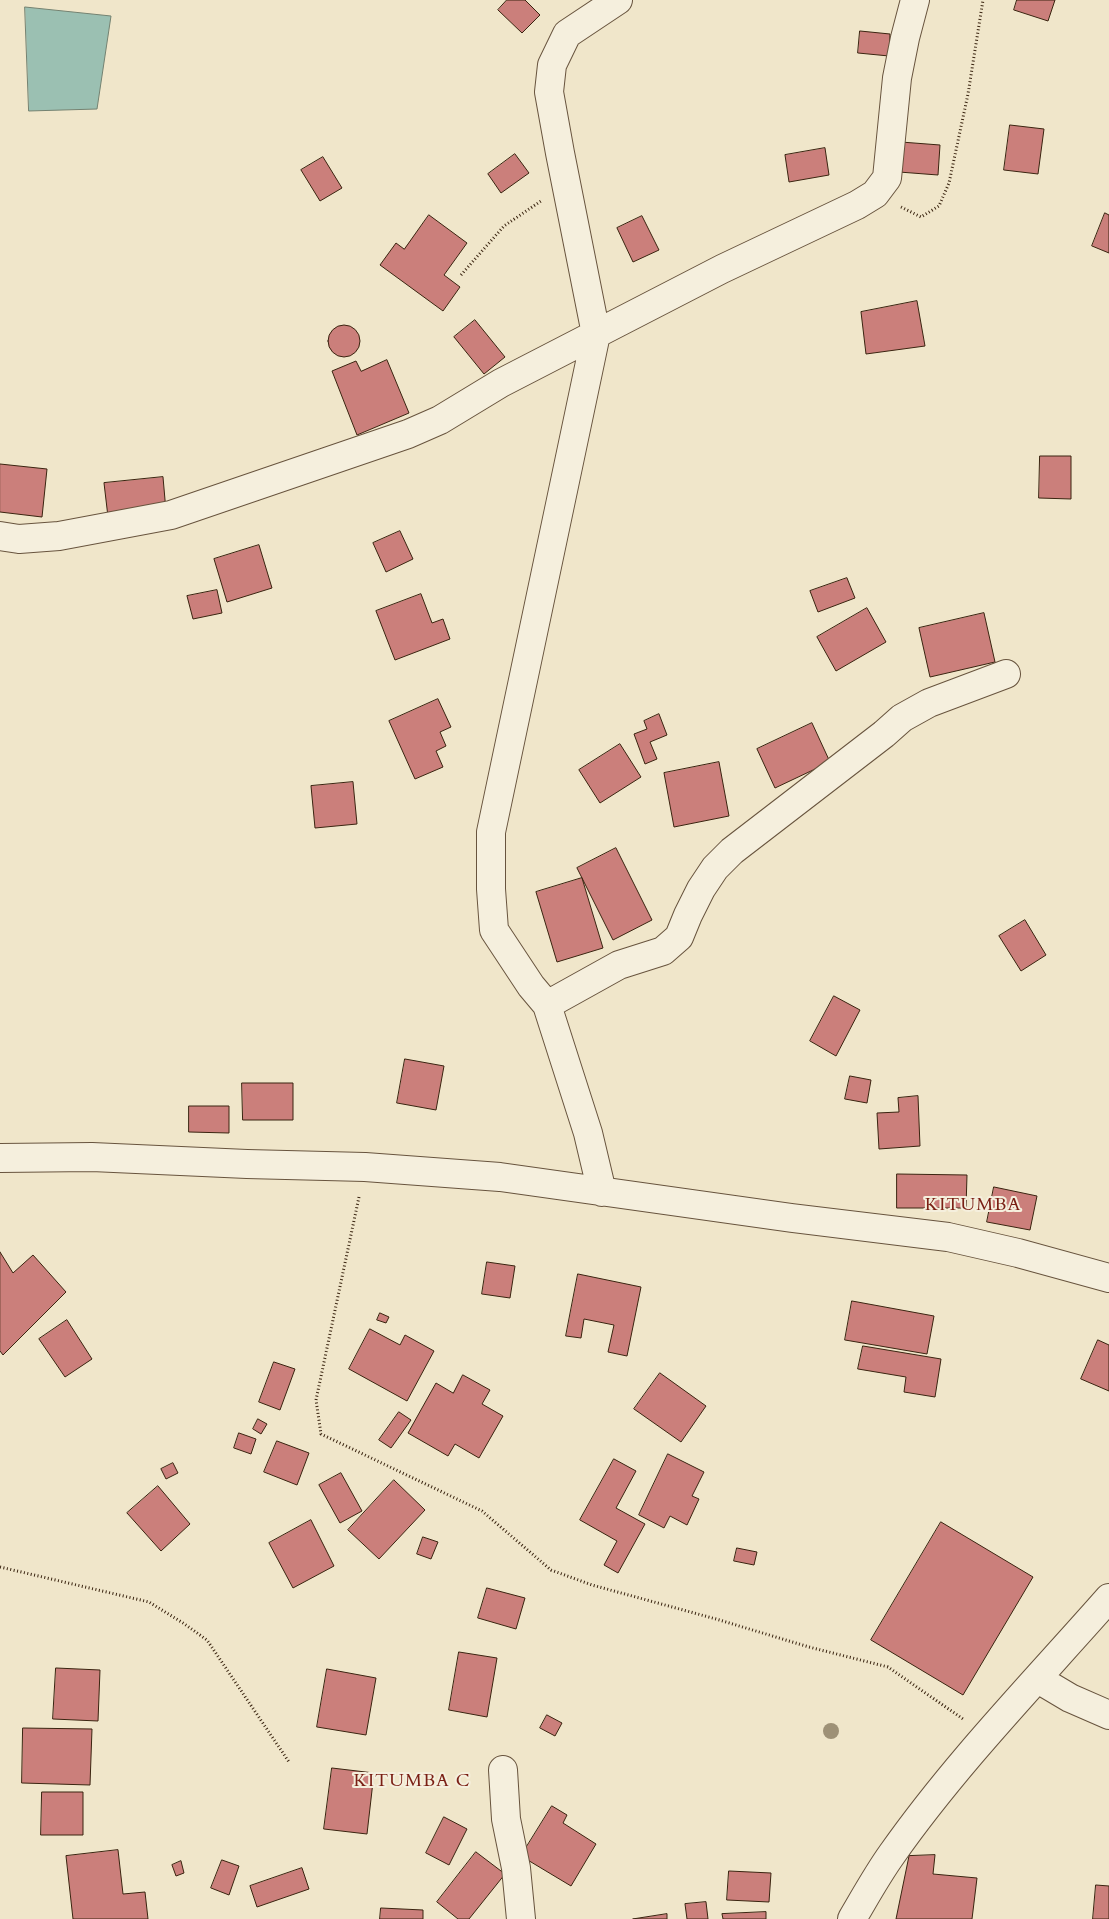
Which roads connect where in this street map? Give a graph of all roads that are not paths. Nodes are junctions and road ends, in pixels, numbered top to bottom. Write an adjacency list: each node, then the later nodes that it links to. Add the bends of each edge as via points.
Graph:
1 (618, 0): 3 (street, via 567,34 552,65 549,92)
2 (916, 0): 3 (street, via 897,78 887,178 875,194)
3 (596, 334): 4 (street, via 501,383 440,420 408,434 171,516 59,536 19,539); 6 (street, via 490,832 494,930)
4 (0, 536)
5 (1006, 674): 6 (street, via 929,703 902,718 732,851 701,889 679,937 663,951 619,964)
6 (547, 1005): 8 (street, via 588,1133)
7 (0, 1158): 8 (street, via 92,1157 366,1166 500,1177)
8 (602, 1192): 9 (street, via 948,1237 1018,1252)
9 (1109, 1278)
10 (1109, 1598): 11 (street)
11 (1038, 1679): 12 (street); 15 (street, via 987,1734 891,1855)
12 (1109, 1715)
13 (503, 1770): 14 (street, via 506,1819 516,1868)
14 (521, 1919)
15 (852, 1919)

